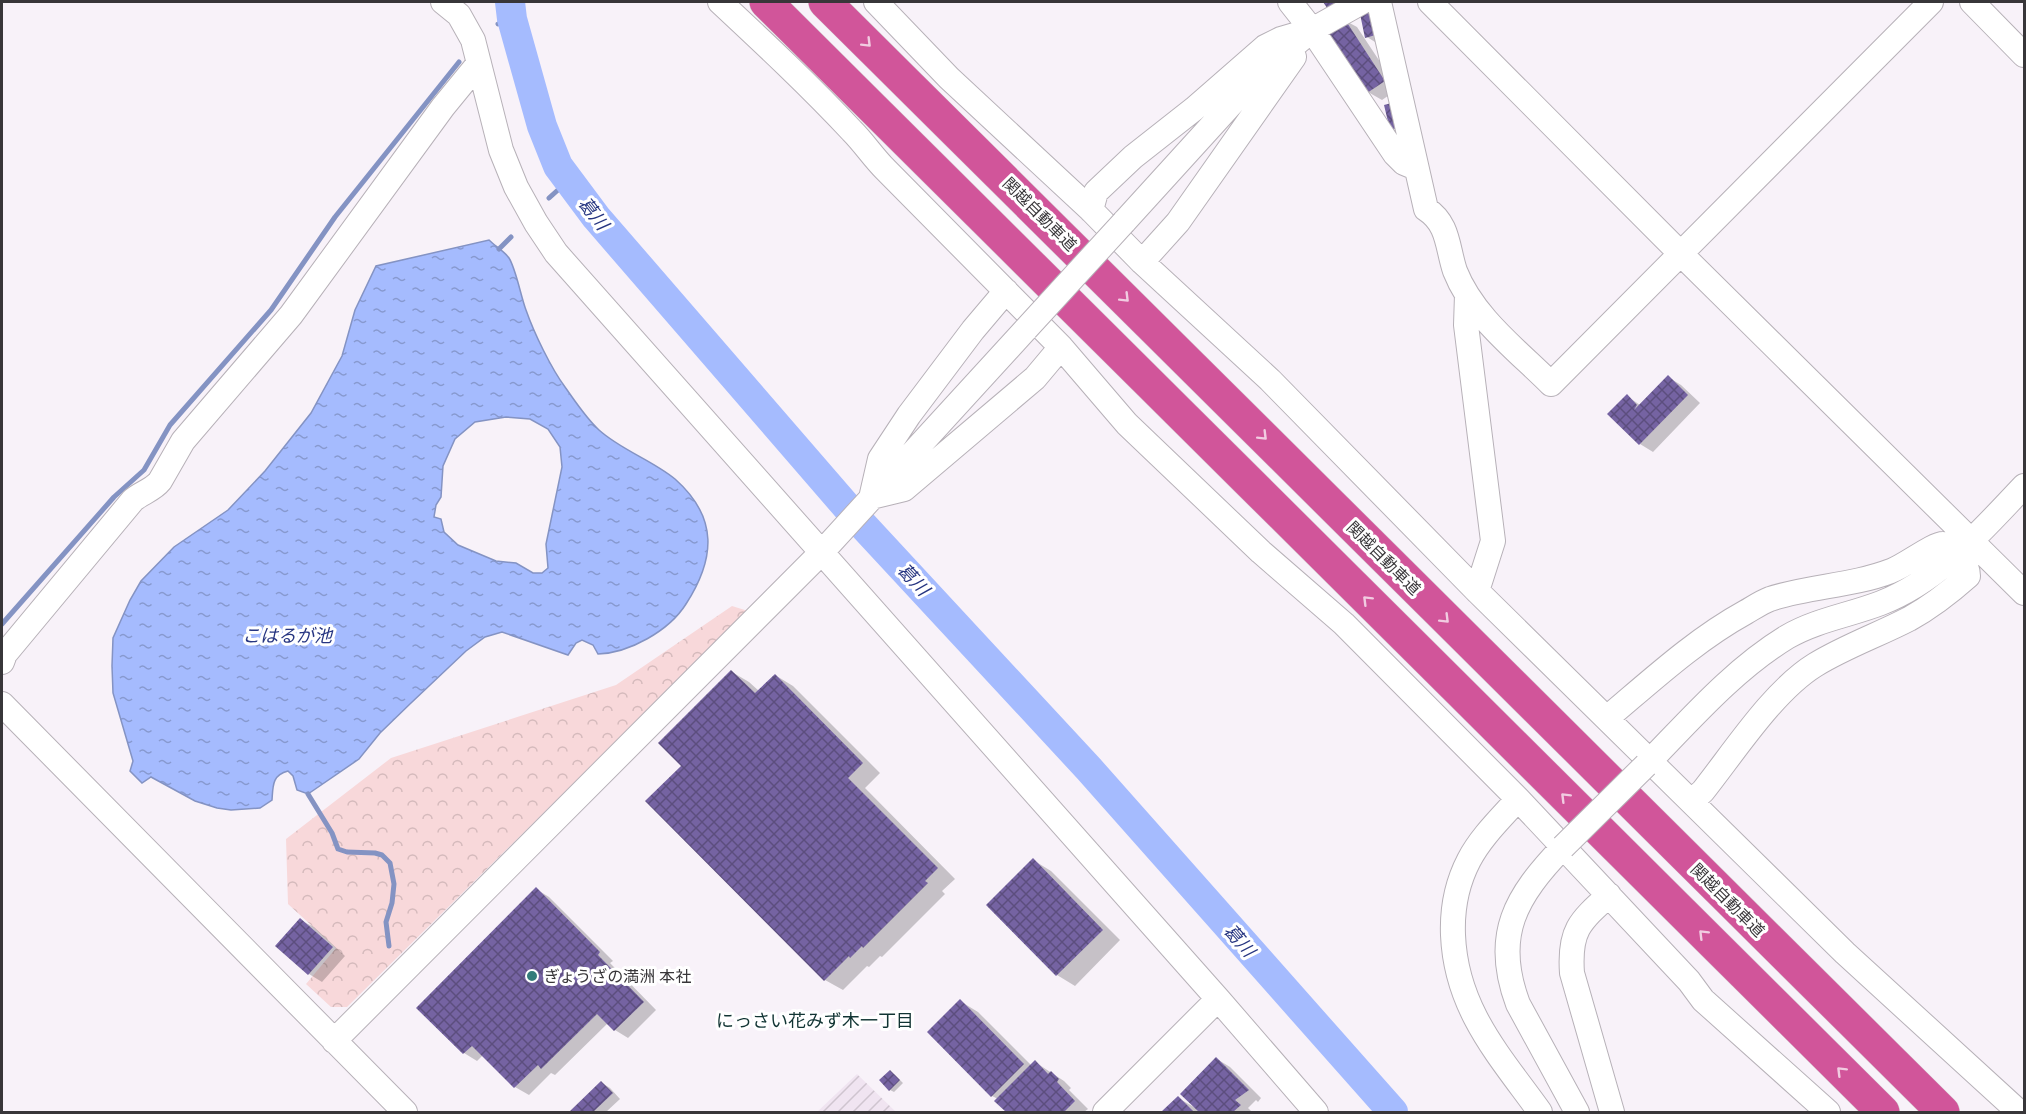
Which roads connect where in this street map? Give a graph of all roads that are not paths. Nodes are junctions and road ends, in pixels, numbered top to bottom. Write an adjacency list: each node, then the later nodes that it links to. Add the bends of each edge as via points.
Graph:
1 (443, 2): 14 (street, via 468,28)
2 (720, 2): 19 (street, via 809,86 873,158)
3 (766, 2): 46 (highway, one-way to 3)
4 (825, 2): 36 (highway, 関越自動車道, one-way to 36)
5 (876, 2): 16 (street, via 949,78)
6 (1290, 2): 12 (street)
7 (1362, 2): 12 (street)
8 (1379, 2): 15 (street)
9 (1430, 2): 17 (street)
10 (1931, 2): 17 (street)
11 (1972, 2): 13 (street)
12 (1312, 30): 15 (street, via 1395,154); 16 (street, via 1264,47 1116,173 1096,192); 18 (street, via 1178,222); 23 (street, bridge, via 1256,78)
13 (2025, 55)
14 (479, 63): 24 (street, via 501,150 516,187 556,253); 28 (street, via 291,315 183,441 160,481 133,500)
15 (1416, 168): 20 (street, via 1426,209 1437,216)
16 (1091, 210): 18 (street)
17 (1681, 254): 20 (street, via 1551,384); 25 (street)
18 (1142, 262): 26 (street, via 1270,380)
19 (1006, 291): 21 (street); 23 (street, via 909,415 880,459)
20 (1467, 295): 26 (street, via 1466,325 1493,541)
21 (1061, 347): 23 (street, via 1035,378 904,489); 32 (street, via 1127,424 1344,624)
22 (2025, 486): 25 (street)
23 (870, 499): 24 (street)
24 (827, 545): 37 (street); 38 (street)
25 (1965, 547): 27 (street); 30 (street, via 1938,544 1891,571 1769,599 1704,639); 31 (street, via 1929,578 1906,591 1809,627 1769,649 1728,682); 33 (street, via 1968,576 1910,618 1821,661 1796,679)
26 (1477, 591): 30 (street)
27 (2025, 593)
28 (2, 662)
29 (2, 704): 38 (street)
30 (1607, 718): 31 (street)
31 (1648, 762): 33 (street); 34 (street, bridge)
32 (1518, 799): 34 (street); 42 (street, via 1486,835 1458,888 1452,920 1454,959 1463,993 1483,1033)
33 (1692, 801): 49 (street, via 1845,953)
34 (1563, 847): 35 (street); 43 (street, via 1529,884 1520,900 1510,929 1508,961 1518,1004)
35 (1609, 895): 44 (street, via 1583,919 1571,952 1572,974); 45 (street, via 1703,1000)
36 (1822, 993): 47 (highway, 関越自動車道); 48 (highway)
37 (1218, 999): 40 (street); 41 (street)
38 (334, 1041): 39 (street)
39 (405, 1113)
40 (1105, 1113)
41 (1316, 1113)
42 (1540, 1113)
43 (1577, 1113)
44 (1612, 1113)
45 (1828, 1113)
46 (1883, 1113)
47 (1943, 1113)
48 (1963, 1113)
49 (2019, 1113)

